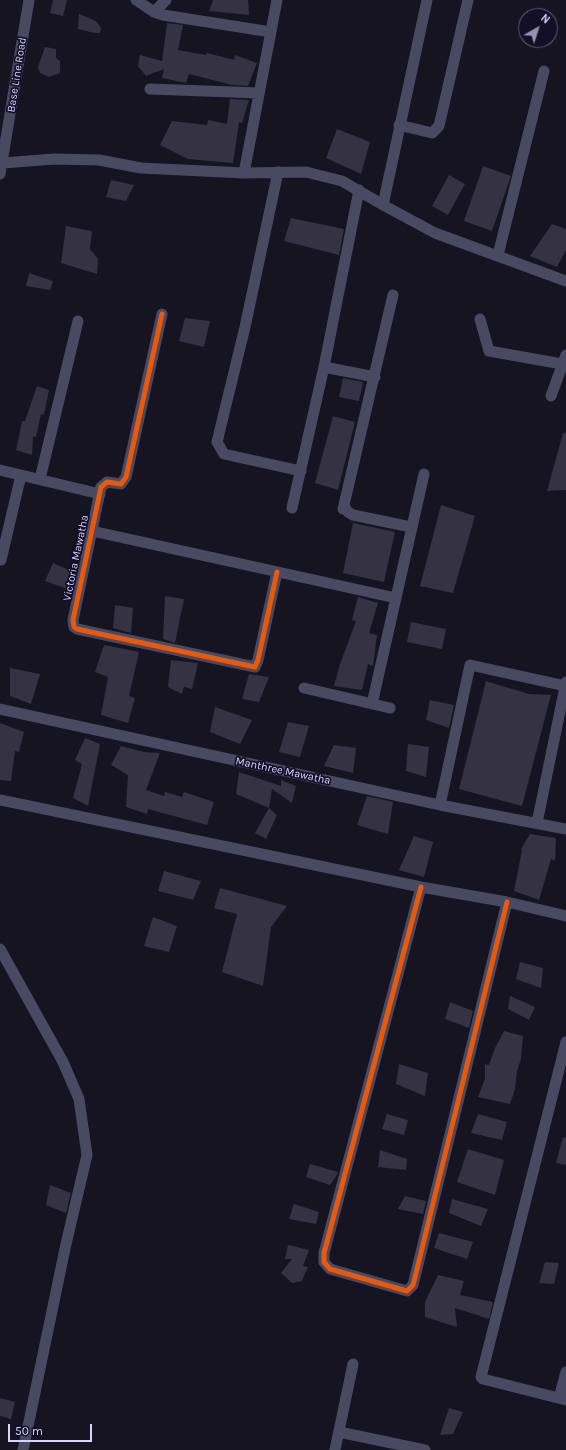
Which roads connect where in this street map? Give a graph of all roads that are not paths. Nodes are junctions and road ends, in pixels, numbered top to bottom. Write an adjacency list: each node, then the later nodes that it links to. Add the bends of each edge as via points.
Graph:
1 (29, 0): 13 (street, Base Line Road)
2 (136, 0): 7 (street)
3 (166, 0): 7 (street)
4 (277, 0): 8 (street)
5 (427, 0): 12 (street)
6 (468, 0): 12 (street, via 439,126 432,133)
7 (154, 12): 8 (street)
8 (271, 32): 11 (street)
9 (544, 71): 19 (street)
10 (150, 89): 11 (street)
11 (259, 93): 15 (street)
12 (399, 125): 18 (street)
13 (3, 163): 15 (street, via 54,159 99,160 141,168); 16 (street, Base Line Road)
14 (278, 172): 15 (street); 17 (street, via 306,172 342,181); 30 (street, via 217,442 224,454)
15 (244, 173)
16 (0, 174)
17 (359, 190): 18 (street); 26 (street)
18 (383, 205): 19 (street, via 435,233)
19 (498, 255): 20 (street)
20 (566, 281)
21 (394, 295): 27 (street)
22 (162, 314): 34 (street, via 126,477 121,484 107,482 101,487)
23 (480, 319): 25 (street, via 489,351)
24 (78, 321): 33 (street)
25 (564, 359): 28 (street)
26 (324, 367): 27 (street); 30 (street)
27 (375, 377): 36 (street, via 343,508 352,515)
28 (551, 396)
29 (0, 470): 32 (street)
30 (300, 471): 35 (street)
31 (424, 474): 36 (street)
32 (21, 475): 33 (street); 38 (street)
33 (40, 479): 34 (street)
34 (100, 494): 37 (street, Victoria Mawatha)
35 (292, 508)
36 (411, 528): 40 (street)
37 (92, 531): 39 (street); 39 (street, Victoria Mawatha, via 73,620 77,629 255,667)
38 (2, 560)
39 (277, 572): 40 (street)
40 (396, 598): 43 (street)
41 (565, 684): 47 (street, via 470,665); 48 (street)
42 (304, 688): 43 (street)
43 (372, 704): 44 (street)
44 (390, 708)
45 (0, 709): 47 (street, Manthree Mawatha)
46 (0, 800): 50 (street)
47 (440, 805): 48 (street, Manthree Mawatha)
48 (536, 823): 49 (street, Manthree Mawatha)
49 (566, 829)
50 (421, 887): 51 (street); 51 (street, via 324,1253 324,1262 330,1269 407,1291 413,1285)
51 (507, 902): 52 (street)
52 (566, 916)
53 (0, 949): 59 (street, via 63,1062 79,1099 87,1156)
54 (566, 1042): 57 (street, via 481,1376 483,1379)
55 (353, 1364): 58 (street)
56 (566, 1372): 57 (street)
57 (563, 1399)
58 (339, 1432): 60 (street); 61 (street)
59 (23, 1450)
60 (335, 1450)
61 (425, 1450)

